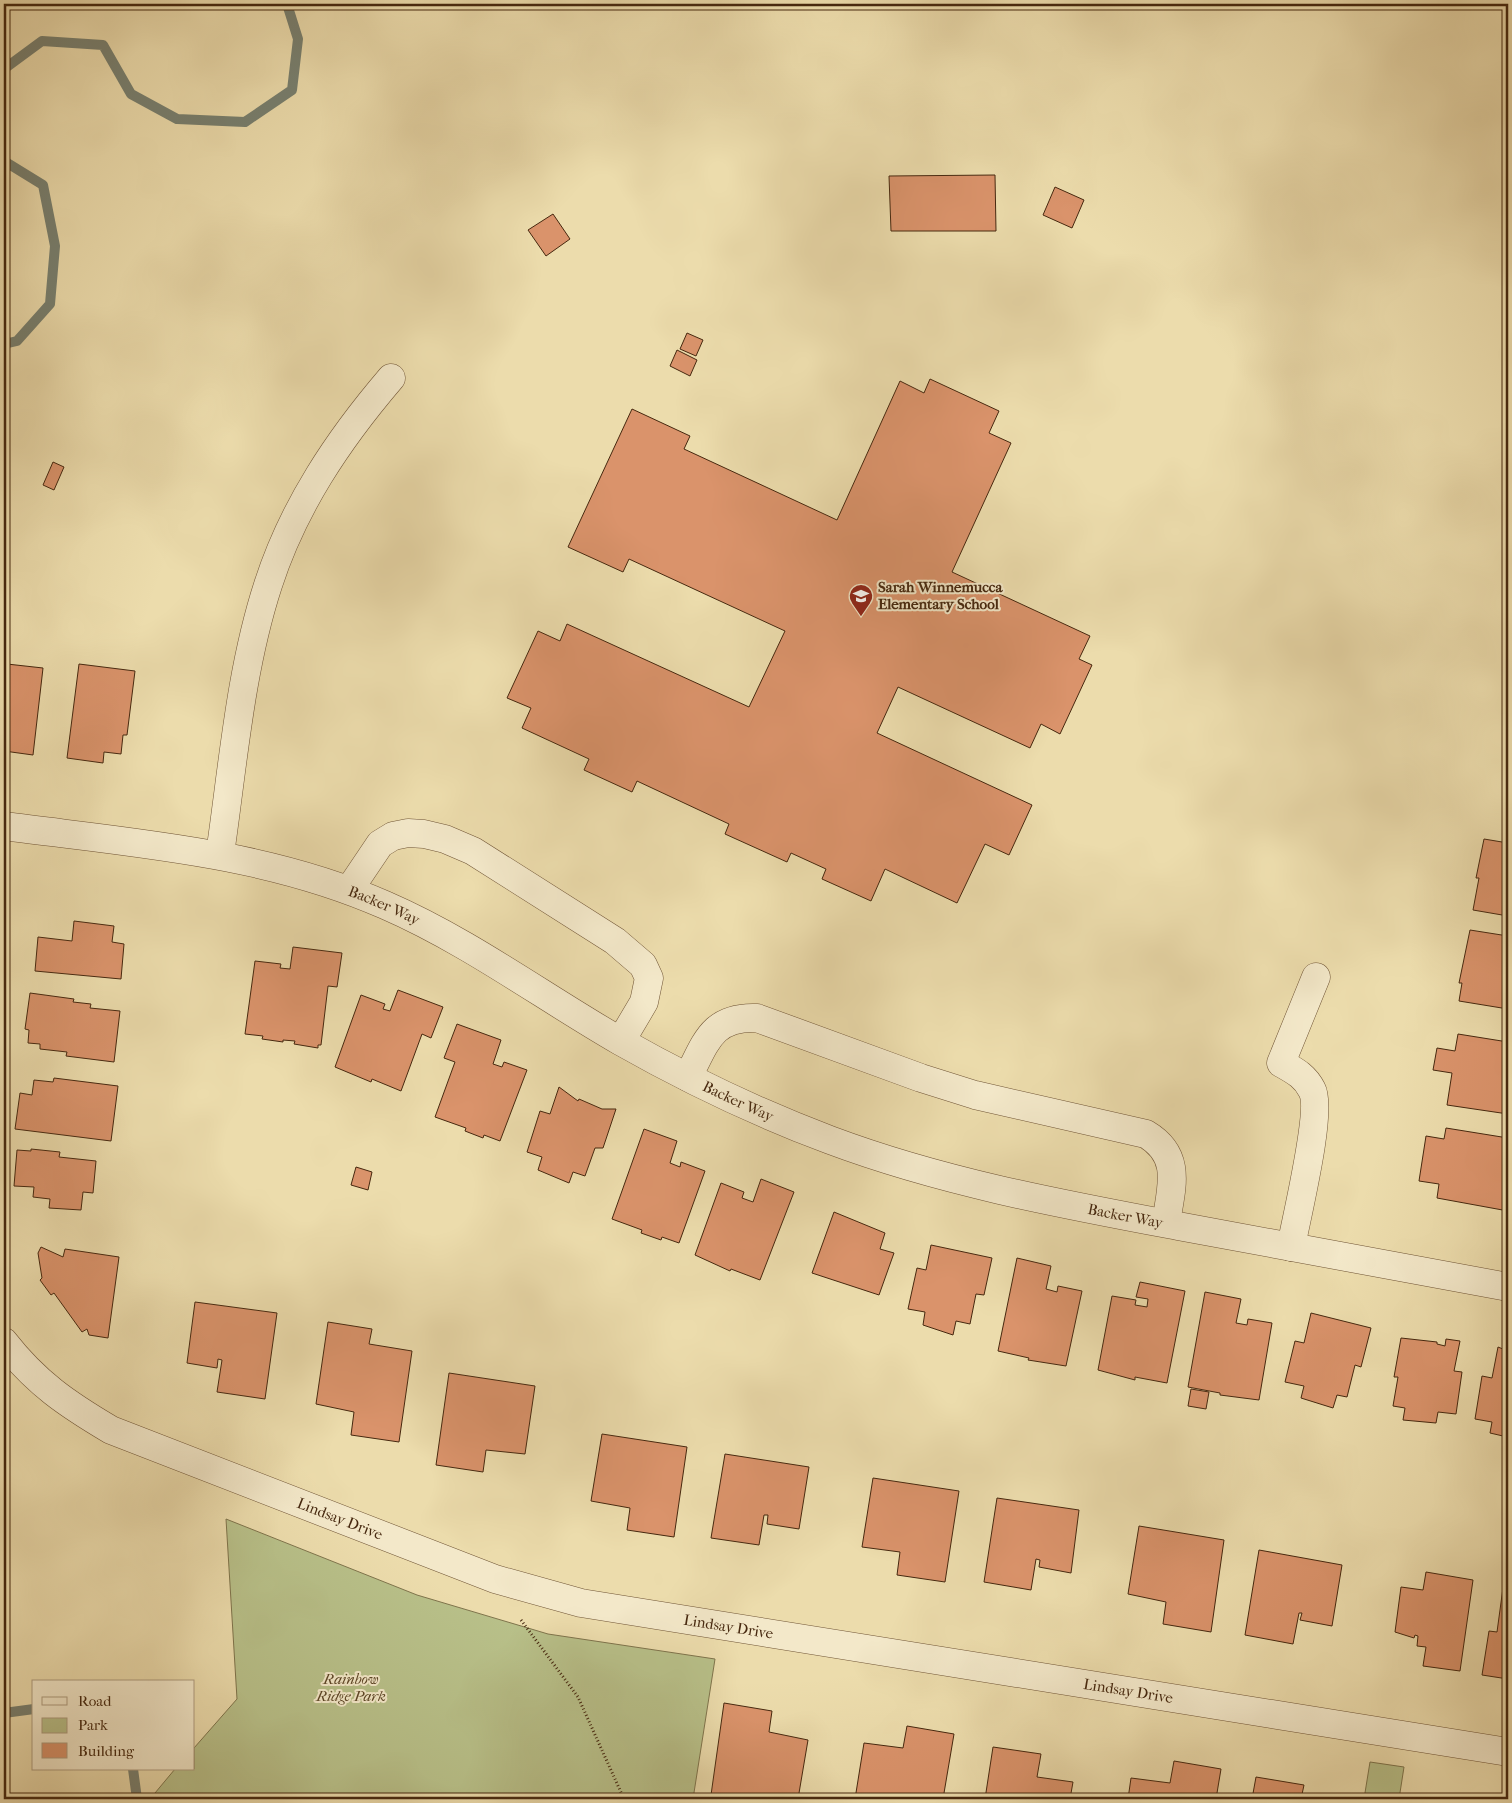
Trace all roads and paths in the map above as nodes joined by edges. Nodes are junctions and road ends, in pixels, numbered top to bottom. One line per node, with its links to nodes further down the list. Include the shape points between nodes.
1 (391, 378): 3 (street, via 332,453 307,494 268,585 254,634)
2 (4, 826): 3 (street, Backer Way)
3 (220, 854): 4 (street, Backer Way)
4 (349, 890): 6 (street, Backer Way, via 426,925); 6 (street, via 380,844 394,836 424,834 473,851 615,941 643,965 649,978 644,1002)
5 (1316, 977): 9 (street, via 1281,1063 1302,1074 1314,1092 1315,1118)
6 (621, 1041): 7 (street, Backer Way)
7 (688, 1077): 8 (street, Backer Way, via 830,1140 879,1156 1044,1200); 8 (street, via 710,1033 724,1022 741,1017 756,1018 975,1095 1146,1134 1165,1149 1171,1162)
8 (1166, 1223): 9 (street, Backer Way)
9 (1291, 1247): 10 (street, Backer Way)
10 (1508, 1287)
11 (4, 1342): 13 (street, Lindsay Drive, via 26,1369 67,1404 111,1430 495,1579 563,1598)
12 (516, 1614): 14 (path, via 578,1697)
13 (1508, 1752)
14 (624, 1799)

